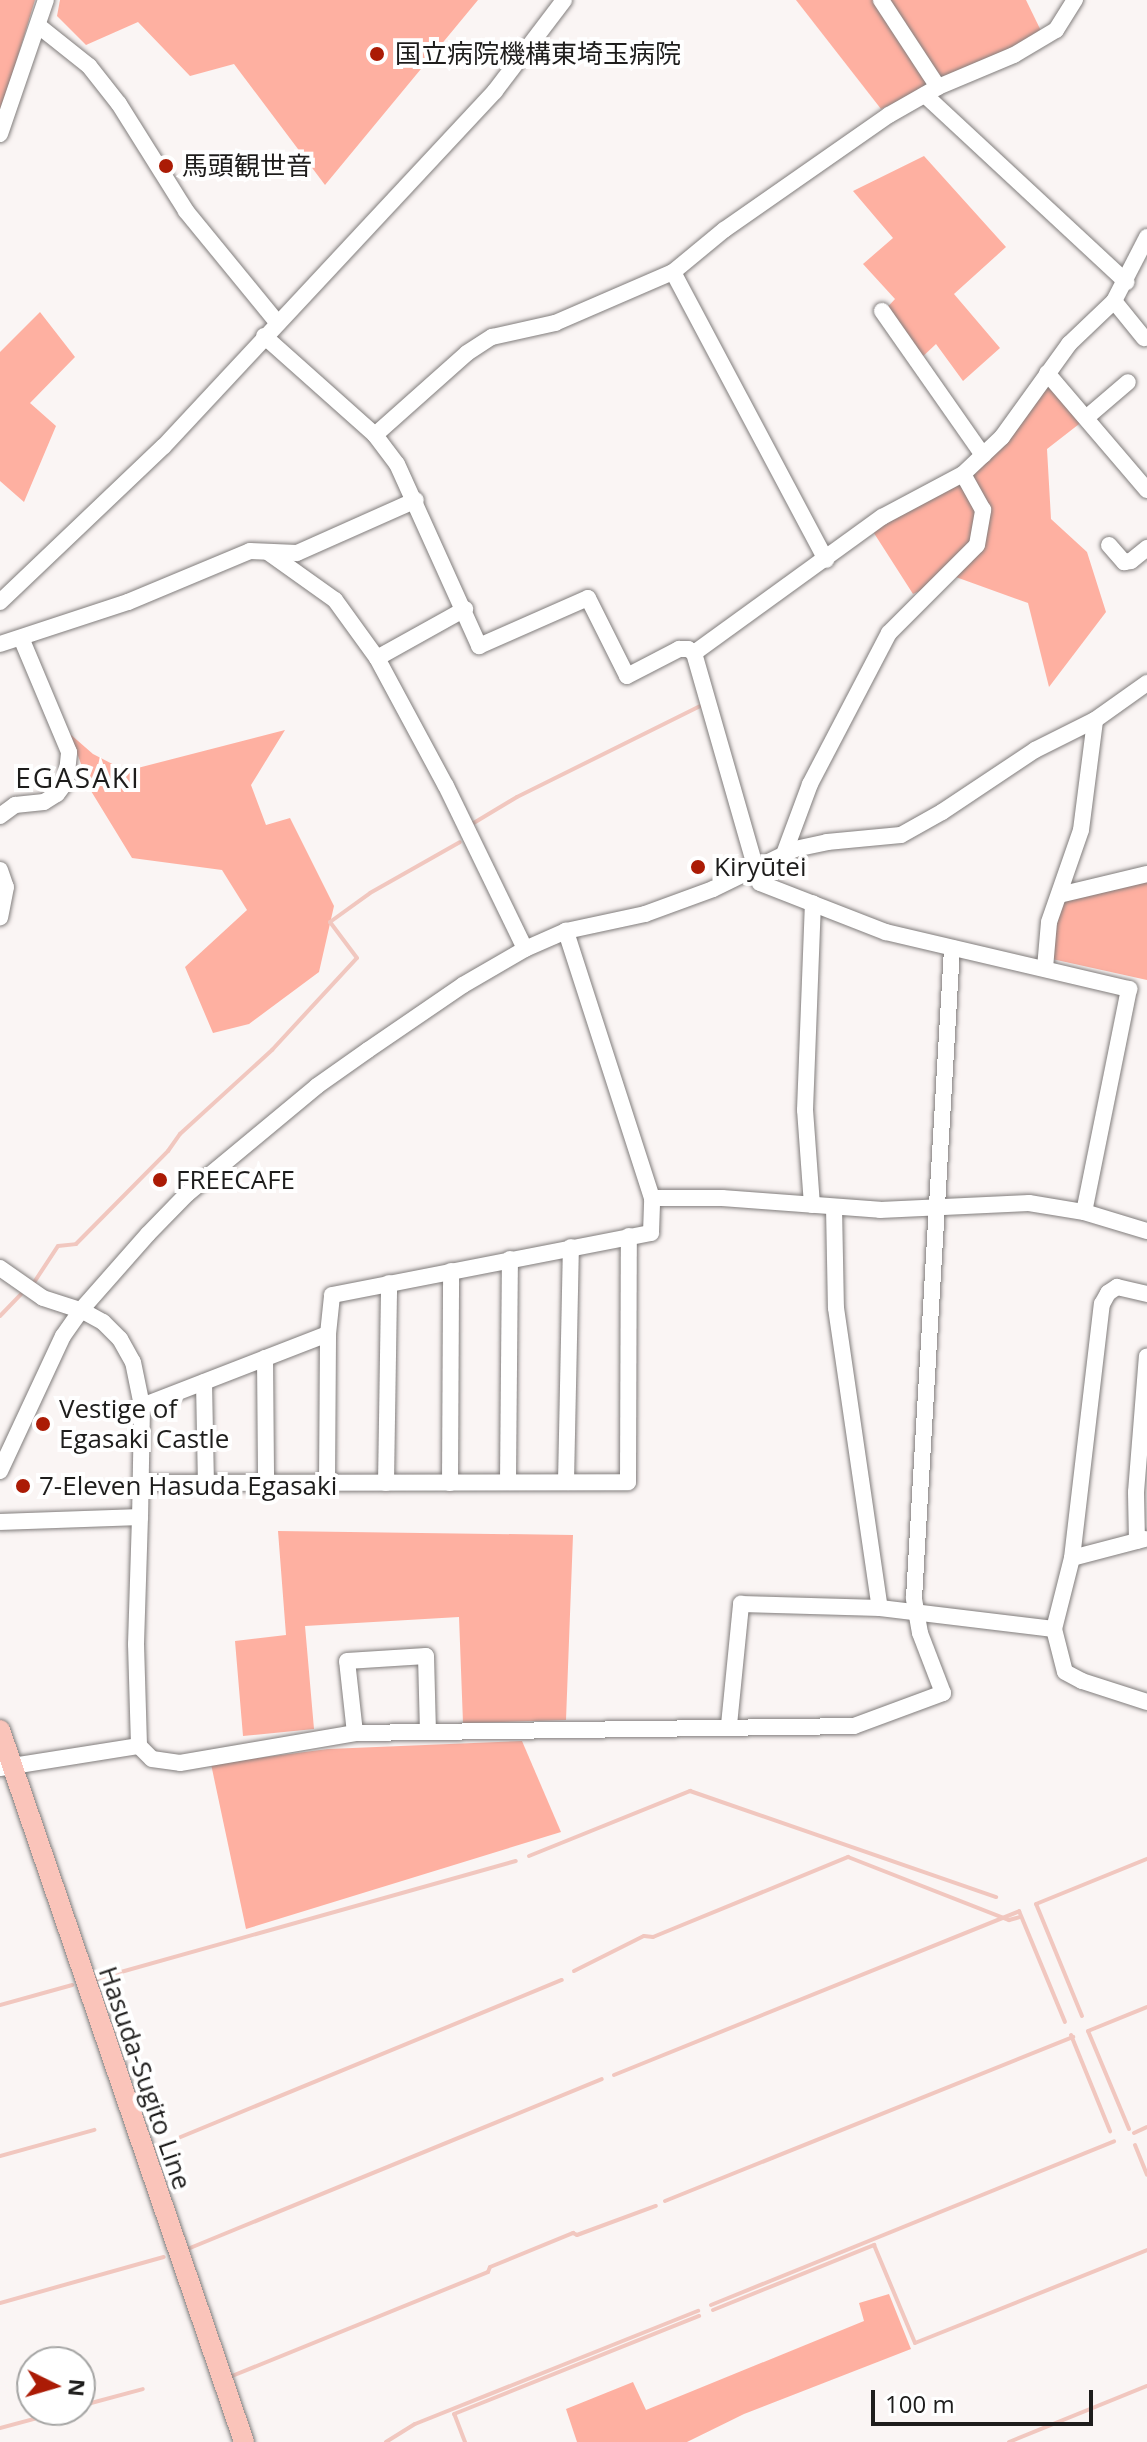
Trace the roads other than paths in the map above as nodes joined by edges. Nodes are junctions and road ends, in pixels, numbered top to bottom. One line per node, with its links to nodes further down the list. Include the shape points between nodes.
1 (46, 0): 5 (street)
2 (564, 0): 13 (street, via 495,91)
3 (881, 0): 6 (street)
4 (1075, 0): 6 (street, via 1056,30 1014,55)
5 (40, 27): 7 (street); 13 (street, via 89,66 186,211)
6 (931, 91): 9 (street, via 724,230); 10 (street)
7 (0, 134)
8 (1147, 237): 10 (street)
9 (673, 272): 19 (street, via 555,323 492,337); 27 (street)
10 (1126, 282): 11 (street)
11 (1114, 301): 15 (street); 16 (street)
12 (882, 311): 20 (street)
13 (277, 322): 14 (street)
14 (264, 336): 19 (street); 28 (street, via 164,446)
15 (1144, 338)
16 (1047, 373): 18 (street); 20 (street)
17 (1128, 382): 18 (street)
18 (1086, 418): 22 (street)
19 (375, 435): 23 (street)
20 (983, 455): 21 (street)
21 (963, 474): 27 (street, via 882,517); 37 (street, via 983,510 977,545 889,633 810,784)
22 (1146, 488)
23 (416, 500): 26 (street, via 297,553); 29 (street)
24 (1109, 545): 25 (street, via 1124,562)
25 (1147, 548)
26 (269, 553): 30 (street, via 250,551 128,602); 33 (street, via 335,600)
27 (826, 560): 32 (street)
28 (0, 602)
29 (465, 609): 32 (street, via 479,646 588,598 627,676 679,649); 33 (street)
30 (21, 638): 31 (street); 36 (street, via 69,752 66,782 44,802 15,805)
31 (0, 644)
32 (694, 653): 38 (street)
33 (377, 658): 46 (street)
34 (1147, 683): 35 (street)
35 (1095, 720): 37 (street, via 1035,750 901,835 827,842); 41 (street, via 1081,830)
36 (0, 816)
37 (784, 854): 38 (street)
38 (756, 868): 42 (street, via 760,883); 44 (street, via 645,914)
39 (0, 870): 43 (street, via 6,887)
40 (1147, 874): 41 (street)
41 (1059, 895): 47 (street, via 1049,922)
42 (813, 903): 45 (street, via 886,932); 49 (street, via 805,1110)
43 (0, 917)
44 (566, 931): 46 (street); 48 (street)
45 (952, 948): 47 (street); 50 (street)
46 (525, 949): 61 (street, via 463,985 317,1086 187,1194)
47 (1045, 968): 52 (street, via 1129,989)
48 (652, 1198): 49 (street); 54 (street, via 651,1233)
49 (812, 1205): 51 (street)
50 (936, 1206): 51 (street); 52 (street, via 1029,1203); 81 (street)
51 (834, 1207): 80 (street, via 836,1308)
52 (1084, 1212): 53 (street)
53 (1147, 1231)
54 (629, 1236): 55 (street); 69 (street, via 628,1482)
55 (571, 1247): 56 (street); 69 (street)
56 (510, 1259): 58 (street); 68 (street)
57 (0, 1268): 61 (street, via 43,1298)
58 (451, 1271): 59 (street); 75 (street)
59 (389, 1283): 62 (street, via 332,1295); 74 (street)
60 (1147, 1294): 79 (street, via 1117,1287 1102,1304)
61 (81, 1310): 66 (street, via 120,1339 133,1362); 67 (street, via 51,1357)
62 (328, 1334): 64 (street); 73 (street)
63 (1147, 1356): 78 (street, via 1136,1492)
64 (265, 1358): 65 (street); 72 (street)
65 (204, 1382): 66 (street); 71 (street)
66 (142, 1406): 70 (street)
67 (0, 1471)
68 (508, 1482): 69 (street); 75 (street)
69 (566, 1482)
70 (142, 1483): 71 (street); 76 (street)
71 (206, 1483): 72 (street)
72 (266, 1483): 73 (street)
73 (327, 1483): 74 (street)
74 (386, 1483): 75 (street)
75 (450, 1483)
76 (140, 1517): 77 (street); 88 (street)
77 (0, 1522)
78 (1142, 1540): 79 (street)
79 (1072, 1558): 82 (street)
80 (880, 1608): 81 (street); 84 (street, via 741,1604)
81 (914, 1612): 82 (street); 84 (street, via 943,1693 854,1726)
82 (1054, 1629): 83 (street, via 1065,1672)
83 (1147, 1702)
84 (729, 1725): 86 (street)
85 (0, 1730): 89 (main road, Hasuda-Sugito Line)
86 (428, 1731): 87 (street); 87 (street, via 426,1656 347,1661)
87 (355, 1733): 88 (street, via 180,1763 152,1759)
88 (139, 1746): 89 (street)
89 (6, 1768): 90 (main road, Hasuda-Sugito Line)
90 (244, 2442)

